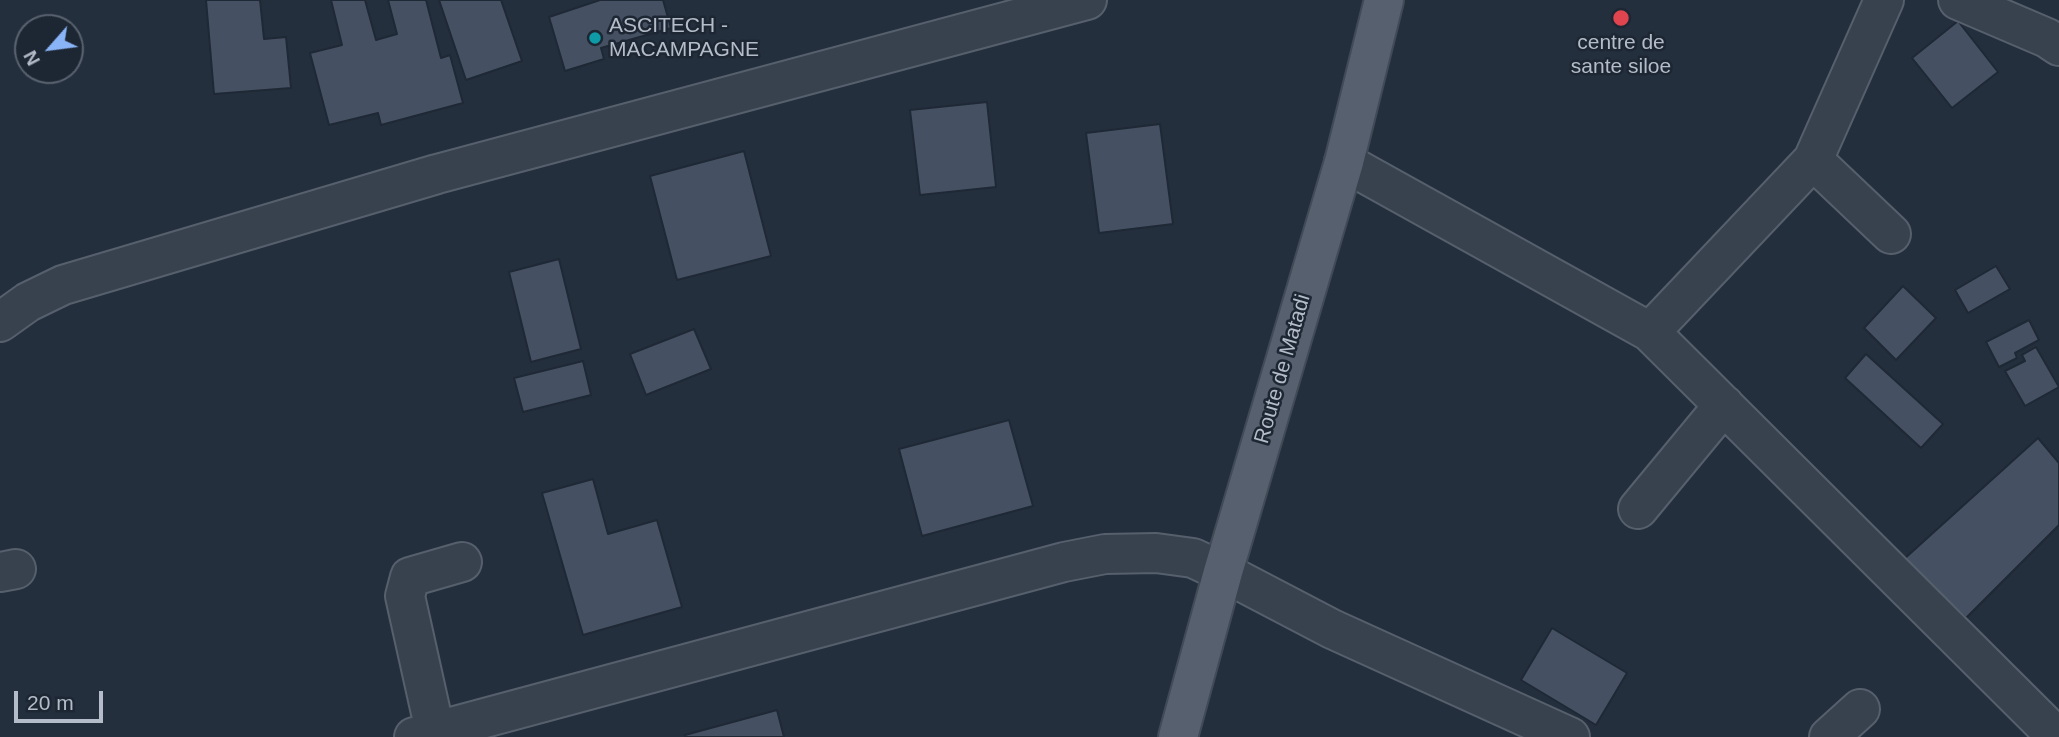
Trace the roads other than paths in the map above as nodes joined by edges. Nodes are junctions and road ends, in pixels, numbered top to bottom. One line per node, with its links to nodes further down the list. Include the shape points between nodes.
1 (1087, 0): 9 (street, via 410,182 63,285 27,302)
2 (1384, 0): 7 (main road, Route de Matadi)
3 (1884, 0): 6 (street)
4 (1958, 0): 5 (street)
5 (2059, 46)
6 (1813, 160): 8 (street); 10 (street)
7 (1344, 162): 10 (street); 14 (main road, Route de Matadi)
8 (1891, 234)
9 (0, 322)
10 (1650, 332): 11 (street)
11 (1724, 405): 12 (street); 20 (street)
12 (1638, 509)
13 (462, 562): 16 (street, via 410,577 405,596)
14 (1223, 572): 16 (street, via 1193,558 1156,553 1105,554 1064,562); 17 (main road, Route de Matadi); 18 (street, via 1332,629)
15 (1860, 709): 19 (street)
16 (425, 734)
17 (1178, 737)
18 (1570, 737)
19 (1829, 737)
20 (2057, 737)

